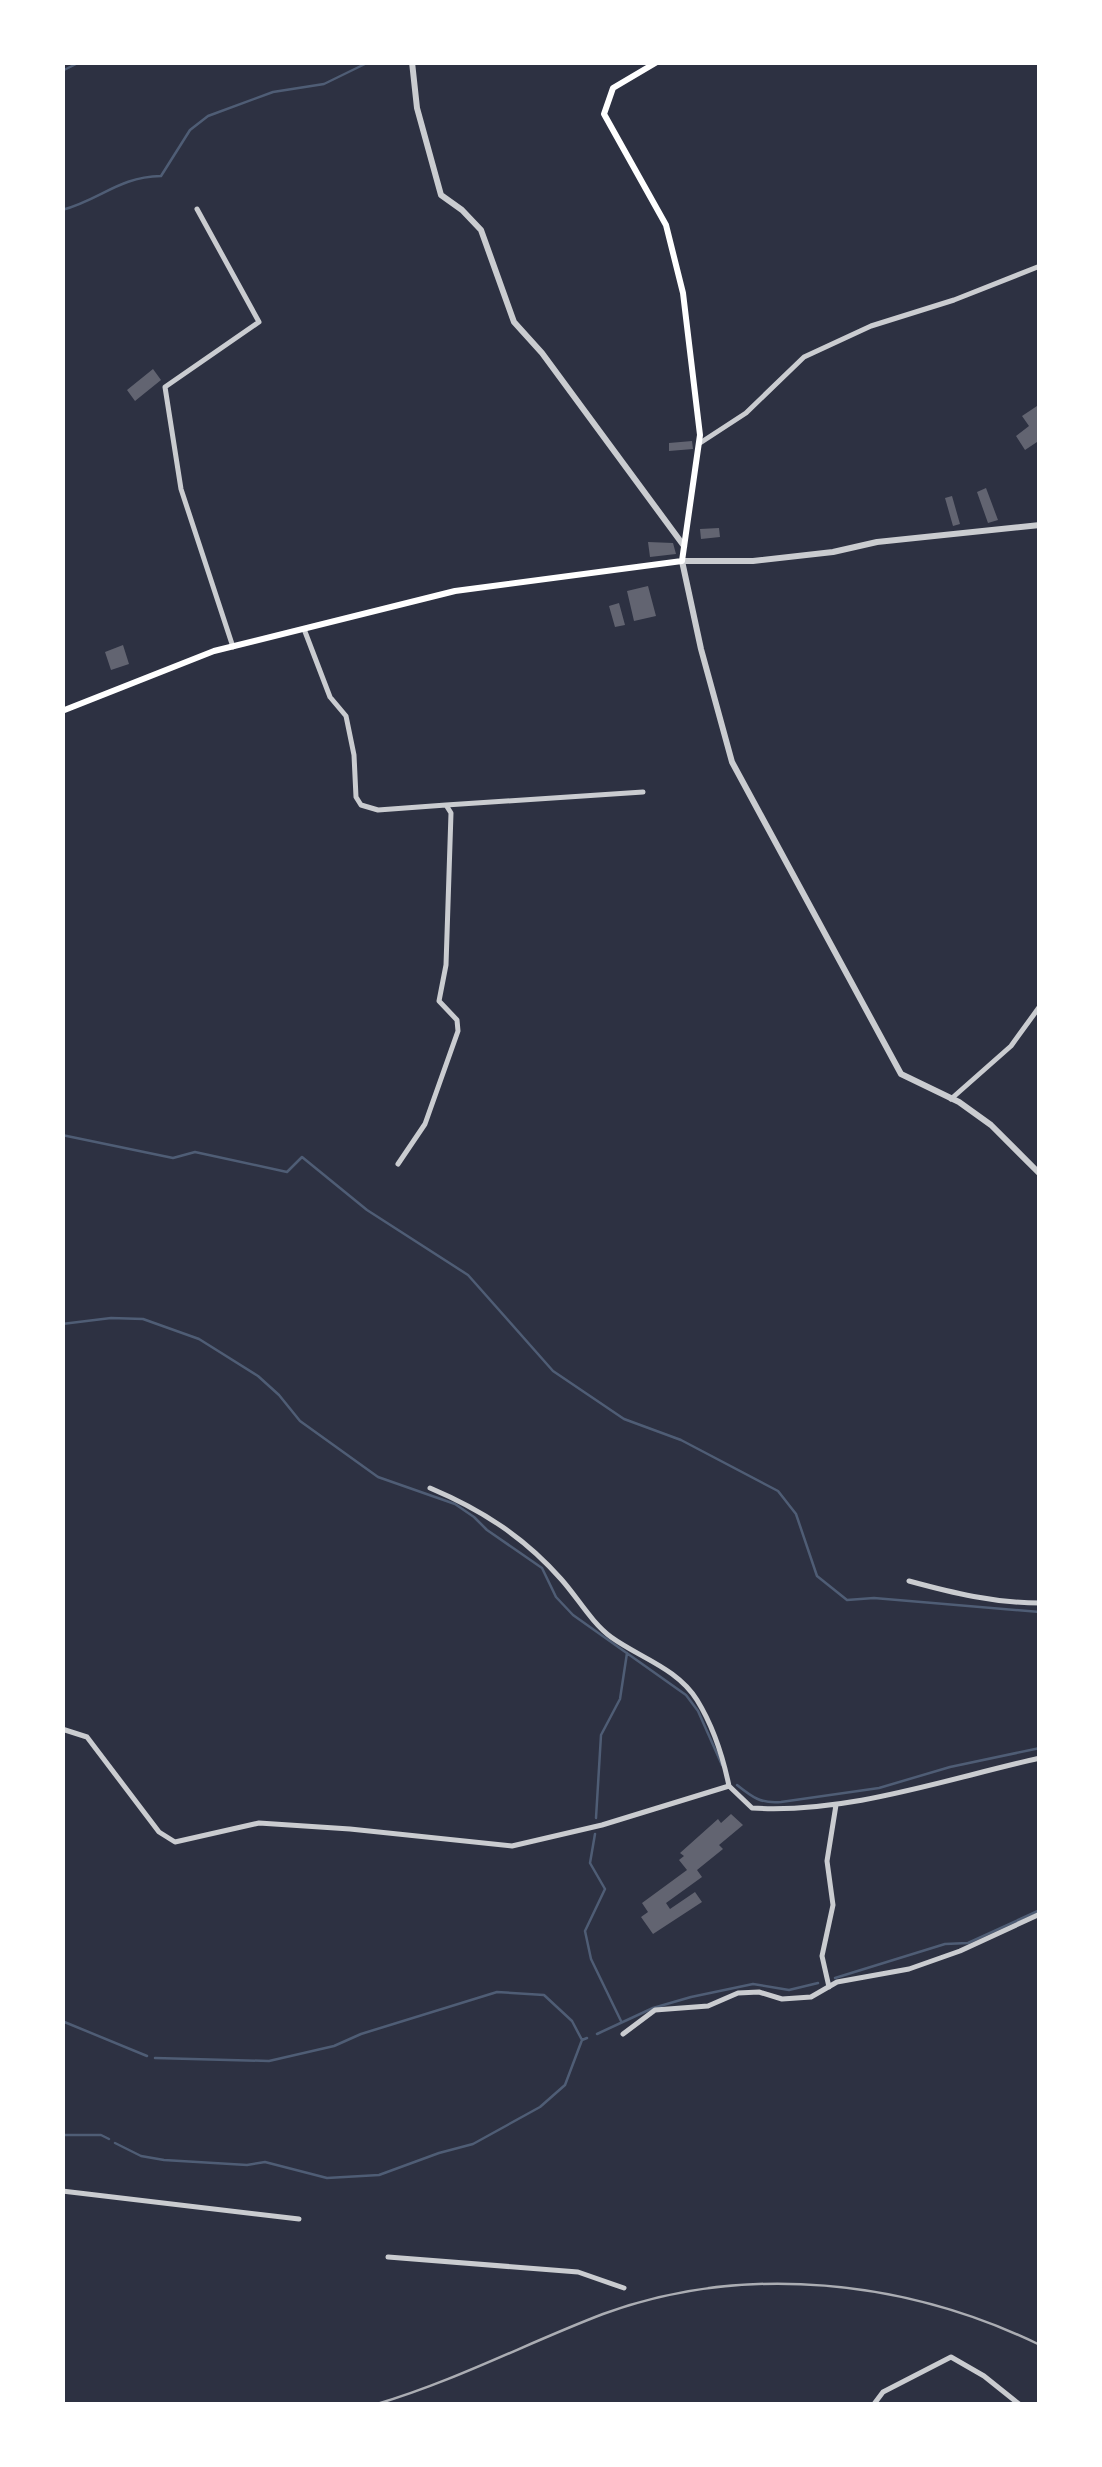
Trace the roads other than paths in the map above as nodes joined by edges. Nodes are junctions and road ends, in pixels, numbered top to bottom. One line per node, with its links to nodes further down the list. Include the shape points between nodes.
1 (412, 62): 7 (street, via 441,195 482,230 514,322)
2 (657, 62): 5 (main road, via 613,88 604,114 666,224 684,293)
3 (198, 209): 10 (street, via 259,322 165,387 180,489)
4 (1040, 266): 5 (street, via 804,357 746,412)
5 (700, 443): 7 (main road)
6 (1040, 525): 8 (street, via 753,561)
7 (684, 547): 8 (main road)
8 (682, 561): 9 (main road, via 454,591); 15 (street, via 732,762 901,1074)
9 (304, 628): 10 (main road); 13 (street, via 330,697 346,716 361,806)
10 (233, 647): 11 (main road)
11 (62, 711)
12 (643, 792): 13 (street)
13 (446, 805): 16 (street, via 452,828 446,965 438,1001 457,1020 458,1031 425,1124)
14 (1040, 1006): 15 (street, via 1011,1046)
15 (951, 1099): 17 (street, via 992,1125)
16 (398, 1164)
17 (1040, 1174)
18 (430, 1488): 23 (street, via 514,1533 611,1637 676,1677 696,1698)
19 (909, 1581): 20 (street, via 976,1598)
20 (1040, 1603)
21 (62, 1730): 23 (street, via 87,1737 160,1832 175,1842 259,1824 512,1846)
22 (1040, 1758): 24 (street)
23 (730, 1786): 24 (street, via 752,1808)
24 (836, 1805): 26 (street, via 827,1860 832,1904 822,1956)
25 (1040, 1914): 26 (street, via 909,1970)
26 (829, 1987): 27 (street, via 801,1999 759,1992 708,2006 655,2010)
27 (623, 2034)
28 (62, 2191): 29 (street)
29 (300, 2219)
30 (388, 2256): 31 (street, via 578,2272)
31 (624, 2288)
32 (874, 2404): 33 (street, via 883,2392 951,2357)
33 (1019, 2404)

